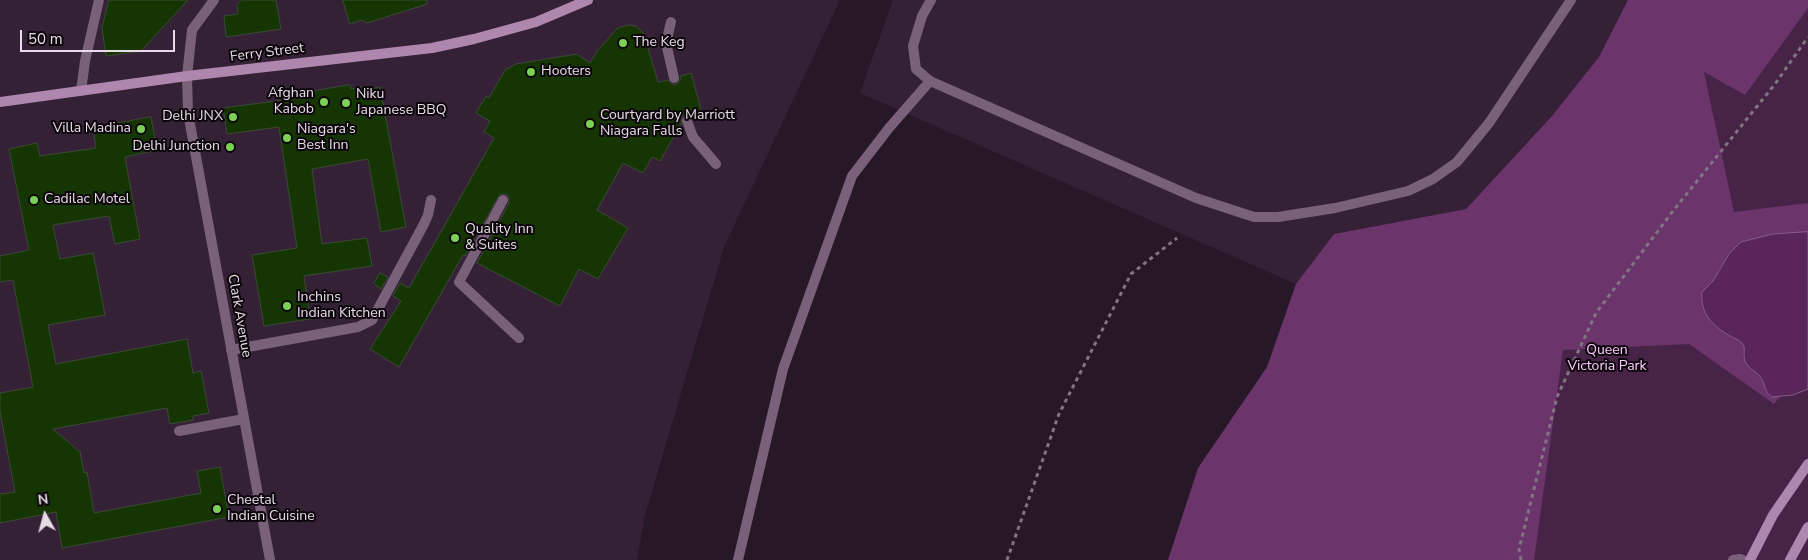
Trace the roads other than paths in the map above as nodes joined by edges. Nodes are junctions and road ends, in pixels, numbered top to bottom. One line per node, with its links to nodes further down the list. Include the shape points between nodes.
1 (99, 0): 10 (street)
2 (214, 0): 7 (street, Clark Avenue, via 192,30)
3 (588, 0): 7 (main road, Ferry Street, via 536,22 432,48)
4 (930, 0): 9 (street, via 913,46 916,69)
5 (1571, 0): 9 (street, via 1490,123 1457,162 1408,191 1278,217 1254,217 1196,198)
6 (671, 22): 8 (street, via 666,43)
7 (187, 76): 10 (main road, Ferry Street); 17 (street, Clark Avenue, via 188,114)
8 (674, 78)
9 (930, 81): 23 (street, via 852,176 783,369)
10 (81, 91): 11 (main road, Ferry Street)
11 (0, 102)
12 (687, 121): 13 (street, via 693,137)
13 (716, 164)
14 (431, 200): 17 (street, via 424,224 372,320 358,327)
15 (502, 200): 16 (street, via 459,282)
16 (519, 338)
17 (231, 350): 18 (street, Clark Avenue)
18 (244, 419): 19 (street); 22 (street, Clark Avenue)
19 (179, 431)
20 (1808, 464): 26 (main road, via 1773,515)
21 (1808, 527): 27 (main road)
22 (270, 560)
23 (738, 560)
24 (1734, 560): 25 (street)
25 (1743, 560)
26 (1750, 560)
27 (1790, 560)

